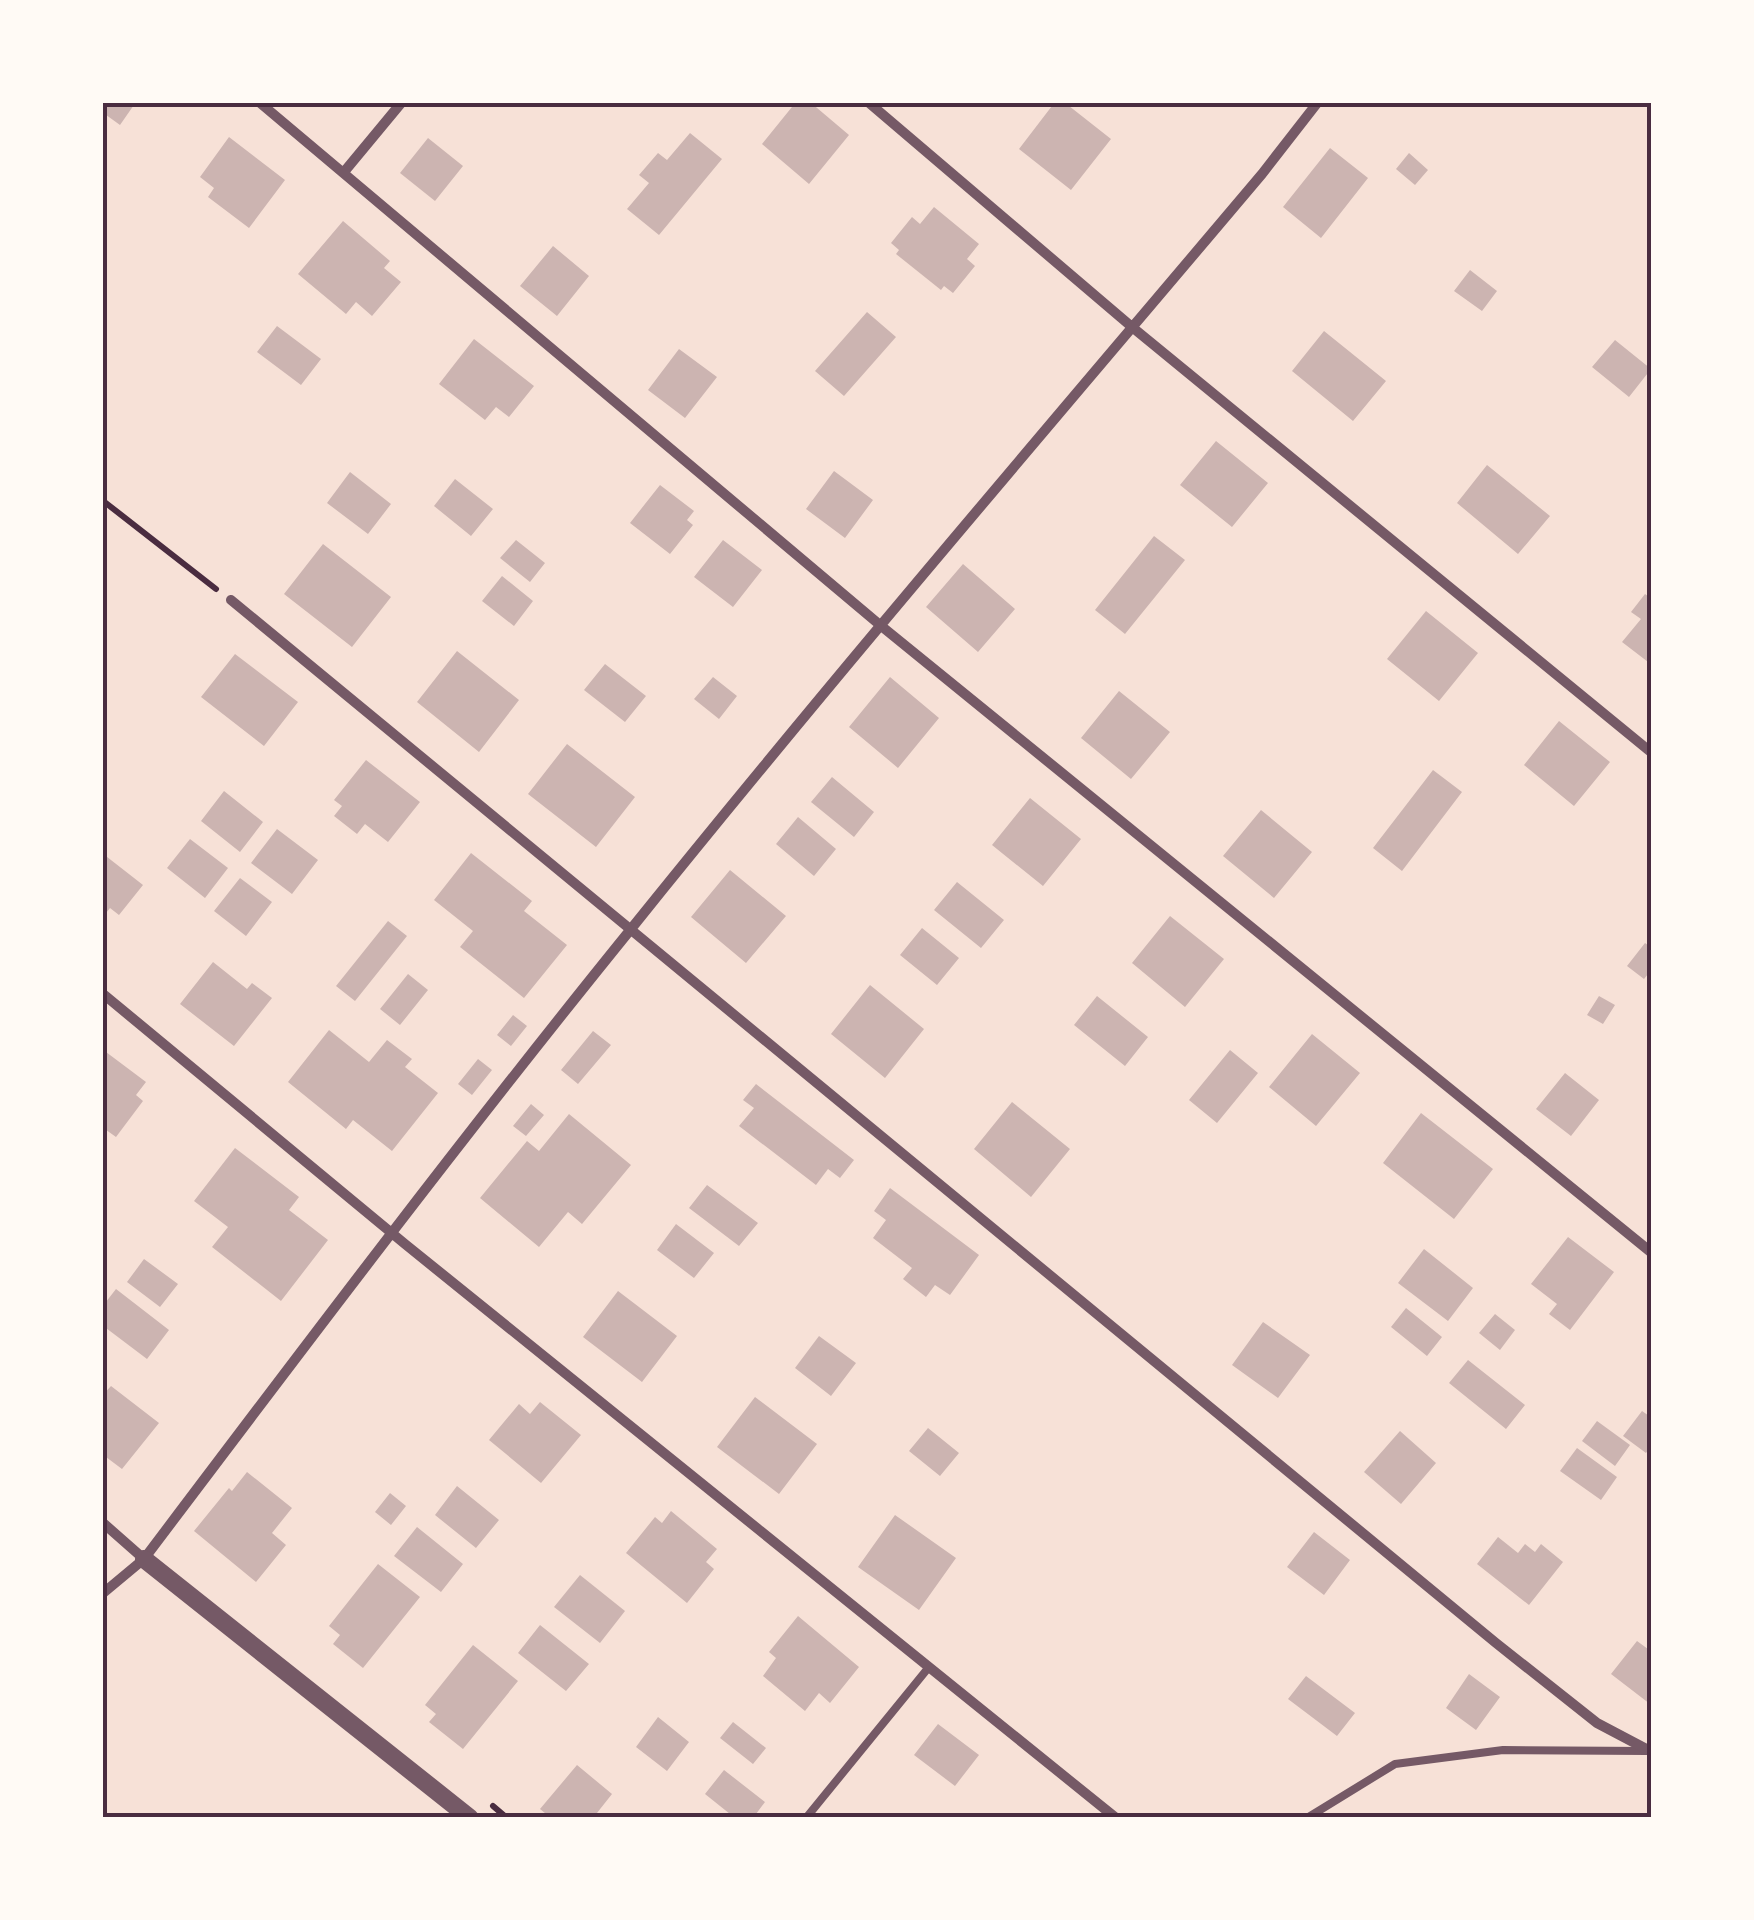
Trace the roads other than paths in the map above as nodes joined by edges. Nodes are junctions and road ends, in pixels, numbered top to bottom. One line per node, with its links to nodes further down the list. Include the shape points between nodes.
1 (259, 102): 5 (street)
2 (402, 102): 5 (street)
3 (868, 102): 6 (street)
4 (1318, 102): 6 (street)
5 (344, 172): 8 (street)
6 (1132, 327): 8 (street); 9 (street)
7 (232, 600): 10 (street)
8 (880, 625): 10 (street); 13 (street)
9 (1652, 753)
10 (630, 929): 12 (street); 18 (street, via 1496,1643 1598,1722)
11 (102, 993): 12 (street)
12 (391, 1232): 15 (street); 17 (street)
13 (1652, 1253)
14 (102, 1522): 15 (street)
15 (144, 1559): 16 (street); 19 (street)
16 (102, 1594)
17 (929, 1667): 20 (lane); 21 (street)
18 (1649, 1752): 22 (lane, via 1503,1750 1395,1764)
19 (470, 1818)
20 (806, 1818)
21 (1116, 1818)
22 (1307, 1818)

